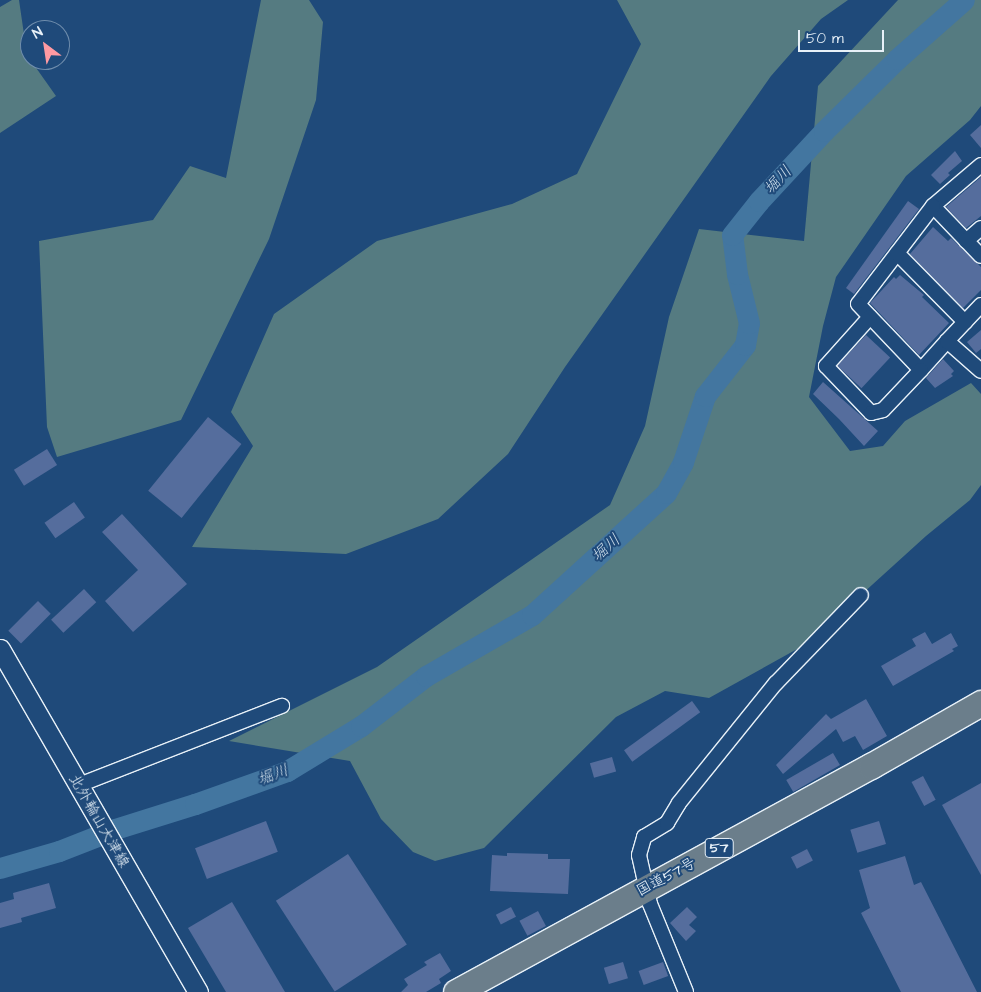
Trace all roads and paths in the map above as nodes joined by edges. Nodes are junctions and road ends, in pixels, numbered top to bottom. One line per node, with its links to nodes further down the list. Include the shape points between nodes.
1 (981, 165): 2 (street)
2 (933, 206): 4 (street); 5 (street)
3 (981, 228): 4 (street)
4 (966, 241): 6 (street)
5 (897, 253): 8 (street, via 858,304); 9 (street)
6 (981, 256)
7 (981, 305): 9 (street)
8 (870, 317): 11 (street); 11 (street, via 826,366 871,413 883,410)
9 (965, 322): 10 (street)
10 (947, 341): 11 (street); 12 (street)
11 (921, 370)
12 (981, 371)
13 (861, 595): 19 (street, via 776,683 667,823 644,838 639,856)
14 (0, 649): 18 (main road, 北外輪山大津線)
15 (981, 703): 19 (highway, 国道57号 / 57)
16 (282, 706): 18 (street)
17 (981, 721): 19 (highway, 国道57号 / 57)
18 (79, 785): 20 (main road, 北外輪山大津線)
19 (649, 895): 21 (highway, 国道57号 / 57); 22 (highway, 国道57号 / 57); 23 (street)
20 (198, 992)
21 (456, 992)
22 (488, 992)
23 (686, 992)

